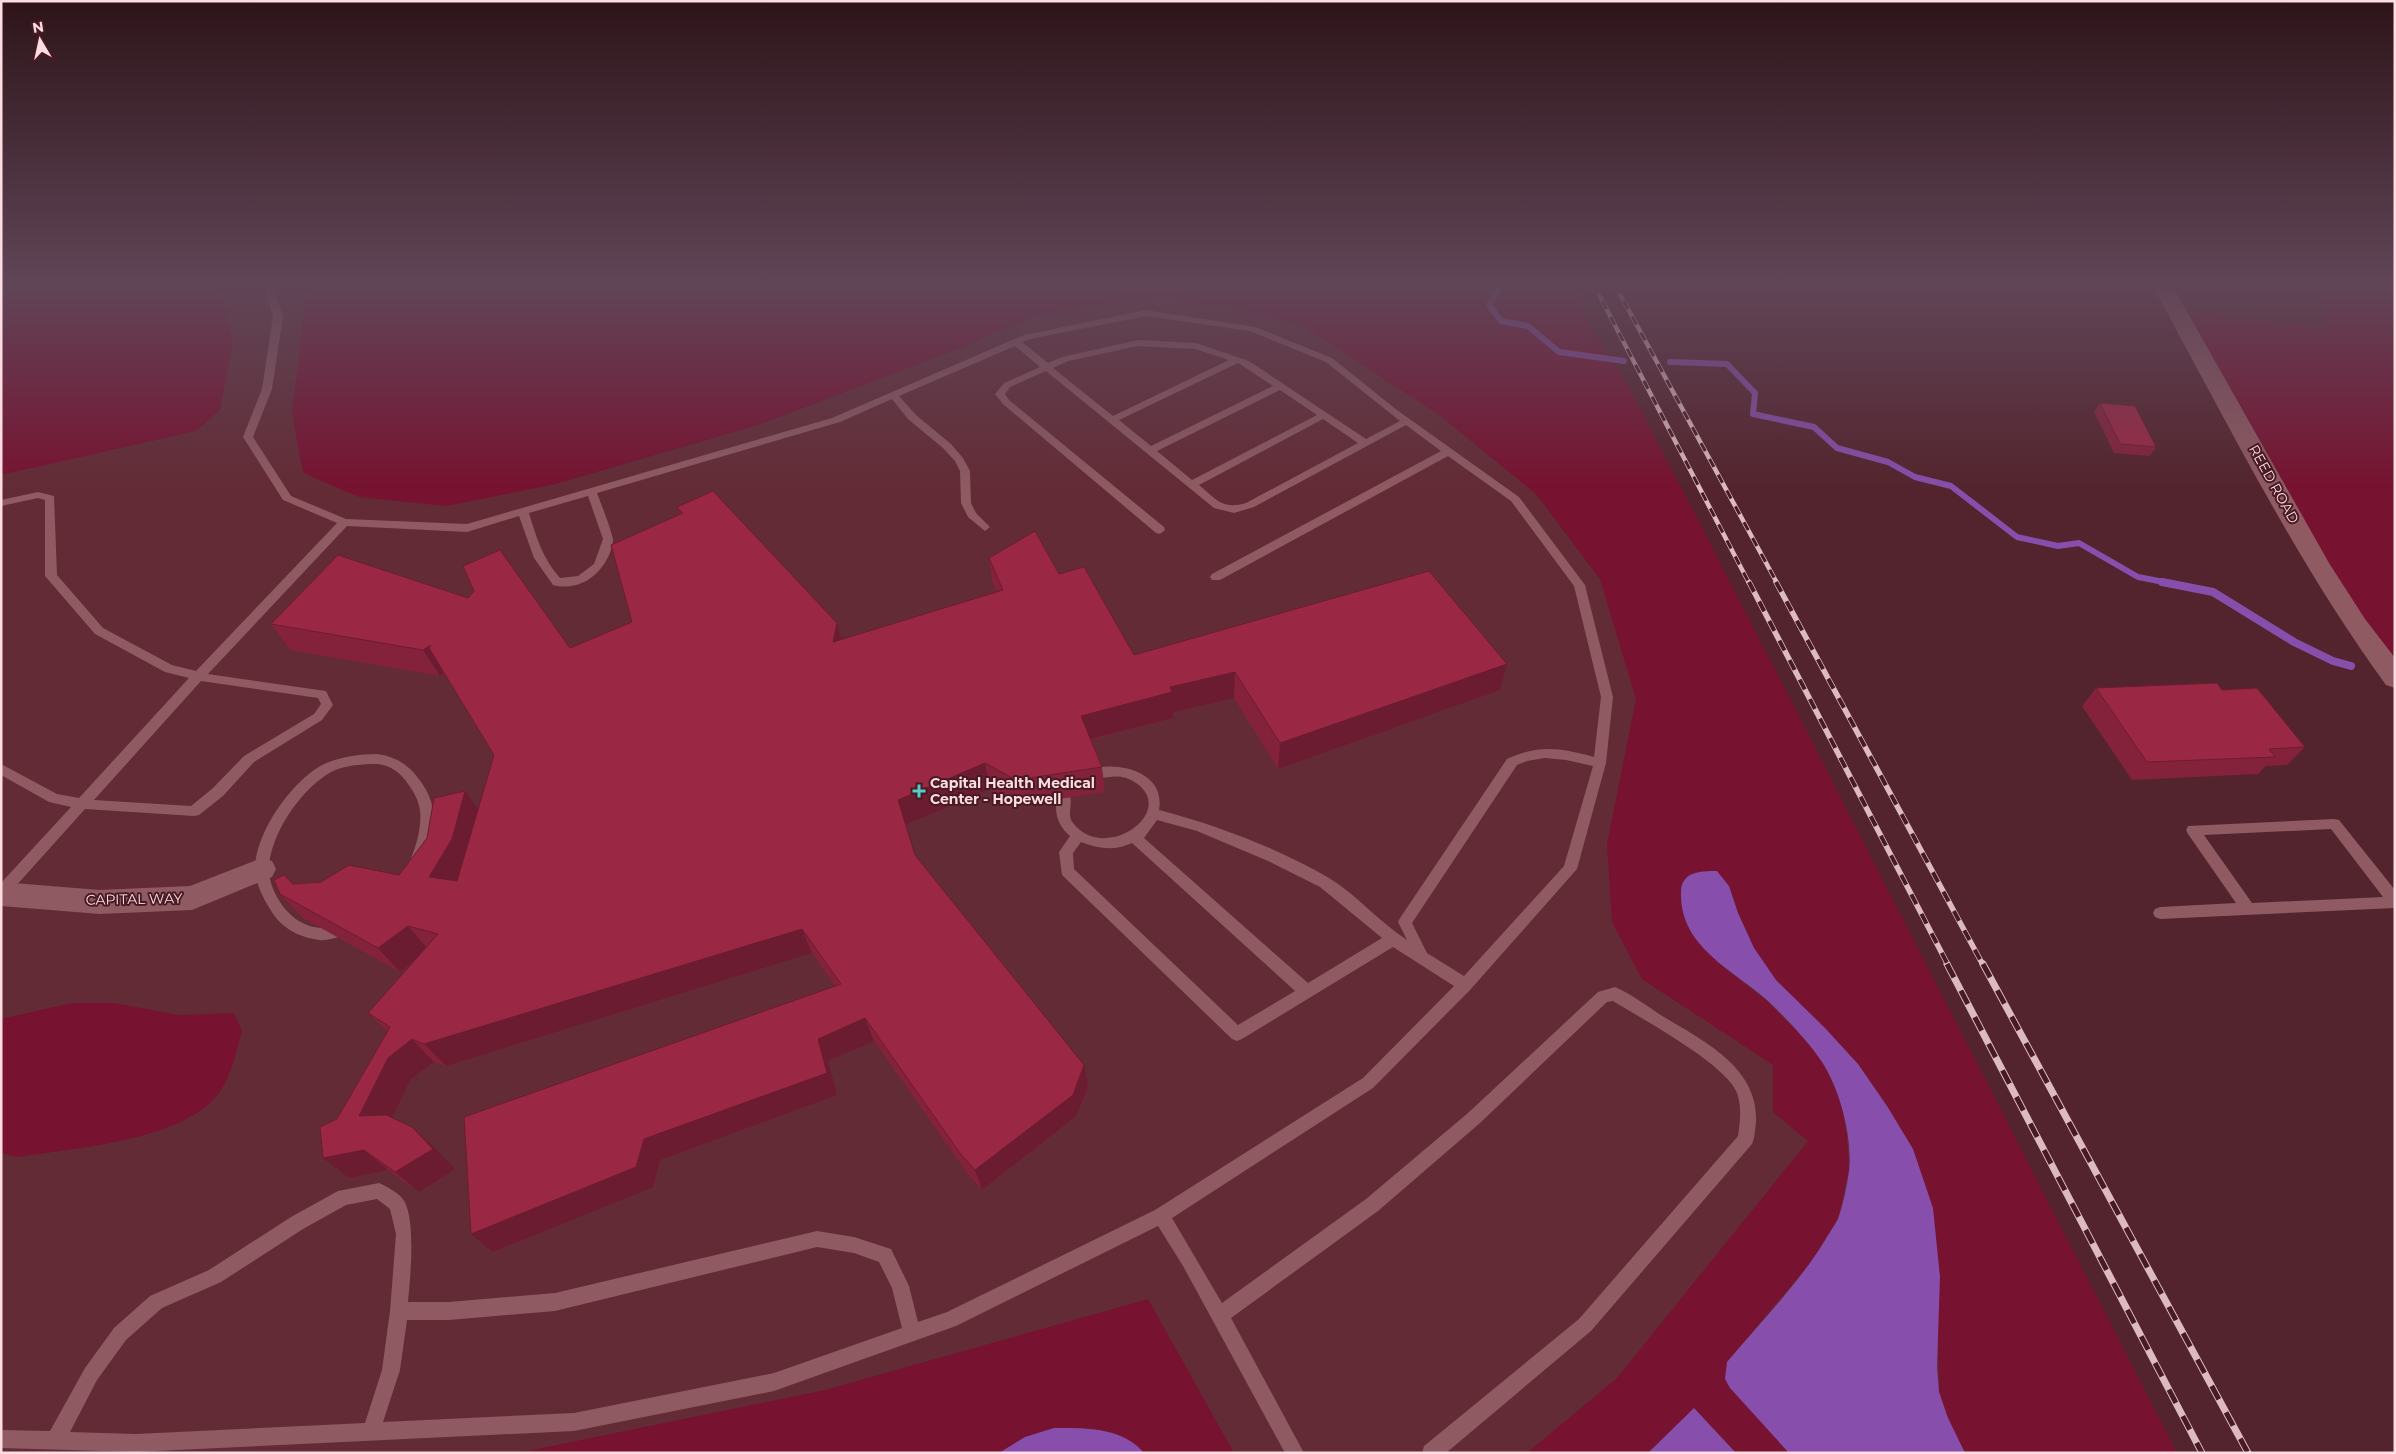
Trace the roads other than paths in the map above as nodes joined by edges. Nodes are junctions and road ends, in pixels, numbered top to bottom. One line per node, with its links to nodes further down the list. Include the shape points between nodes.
1 (272, 353): 22 (lane, via 267,389 248,437 288,498)
2 (991, 353): 11 (lane)
3 (1029, 353): 9 (lane)
4 (1090, 353): 9 (lane, via 1065,358)
5 (1217, 353): 8 (lane)
6 (1311, 353): 14 (lane, via 1329,360)
7 (2200, 353): 27 (street, REED ROAD, via 2318,565)
8 (1238, 360): 10 (lane); 13 (lane)
9 (1046, 367): 13 (lane); 24 (lane, via 1007,384 1000,394)
10 (1280, 386): 12 (lane); 16 (lane)
11 (893, 395): 19 (lane, via 836,420); 23 (lane, via 959,460 965,471 966,503 972,515)
12 (1324, 415): 15 (lane); 18 (lane)
13 (1112, 420): 16 (lane)
14 (1407, 421): 15 (lane); 17 (lane)
15 (1365, 442): 18 (lane, via 1250,505 1234,510 1218,506)
16 (1150, 451): 18 (lane)
17 (1449, 452): 25 (lane); 28 (lane, via 1515,499 1579,585 1608,696)
18 (1192, 484)
19 (592, 493): 21 (lane); 21 (lane, via 608,539 599,566 582,580 557,582 544,568 533,548)
20 (1, 503): 26 (lane, via 38,495 50,498 51,576 99,631 169,669)
21 (523, 512): 22 (lane, via 467,528)
22 (344, 522): 26 (lane)
23 (985, 527)
24 (1160, 530)
25 (1216, 577)
26 (198, 676): 32 (lane); 32 (lane, via 322,694 327,705 318,717 249,759 218,792 194,811)
27 (2395, 678)
28 (1600, 763): 42 (lane, via 1553,752 1528,753 1512,762 1405,922); 43 (lane, via 1570,869)
29 (1, 769): 32 (lane, via 54,798)
30 (1096, 772): 33 (lane, via 1116,770 1142,780 1155,801)
31 (1064, 798): 34 (lane, via 1063,816 1068,827)
32 (81, 804): 37 (lane)
33 (1152, 813): 35 (lane, via 1143,831); 41 (lane, via 1200,826 1325,883)
34 (1079, 835): 35 (lane, via 1090,842 1105,844 1120,843); 44 (lane, via 1066,852 1067,871 1237,1034)
35 (1133, 836): 44 (lane)
36 (262, 869): 36 (lane, via 270,899 294,926 322,935 365,924 389,906 422,850 428,824 425,800 415,780 399,766 385,760 357,760 328,768 306,784 284,809 269,841); 37 (street, CAPITAL WAY, via 192,898 100,902)
37 (1, 894)
38 (2395, 901): 39 (lane); 39 (lane, via 2334,824 2193,830)
39 (2248, 909): 40 (lane)
40 (2160, 914)
41 (1393, 939): 42 (lane); 44 (lane)
42 (1421, 955): 43 (lane)
43 (1465, 986): 45 (lane, via 1368,1083)
44 (1307, 992)
45 (1161, 1216): 47 (lane); 48 (lane, via 950,1320)
46 (399, 1311): 48 (lane, via 449,1311 555,1302 817,1239 854,1245 885,1255 900,1286); 49 (lane, via 391,1370); 51 (lane, via 404,1234 397,1204 379,1191 344,1198 297,1223 215,1276 156,1302 120,1334 92,1374)
47 (1219, 1316): 52 (lane); 53 (lane, via 1372,1205 1474,1118 1603,997 1615,994 1725,1066 1742,1085 1749,1107 1746,1139 1585,1325)
48 (912, 1333): 49 (lane, via 774,1382 574,1422)
49 (370, 1432): 51 (lane, via 136,1443)
50 (1, 1439): 51 (lane)
51 (55, 1441)
52 (1294, 1453)
53 (1431, 1453)

